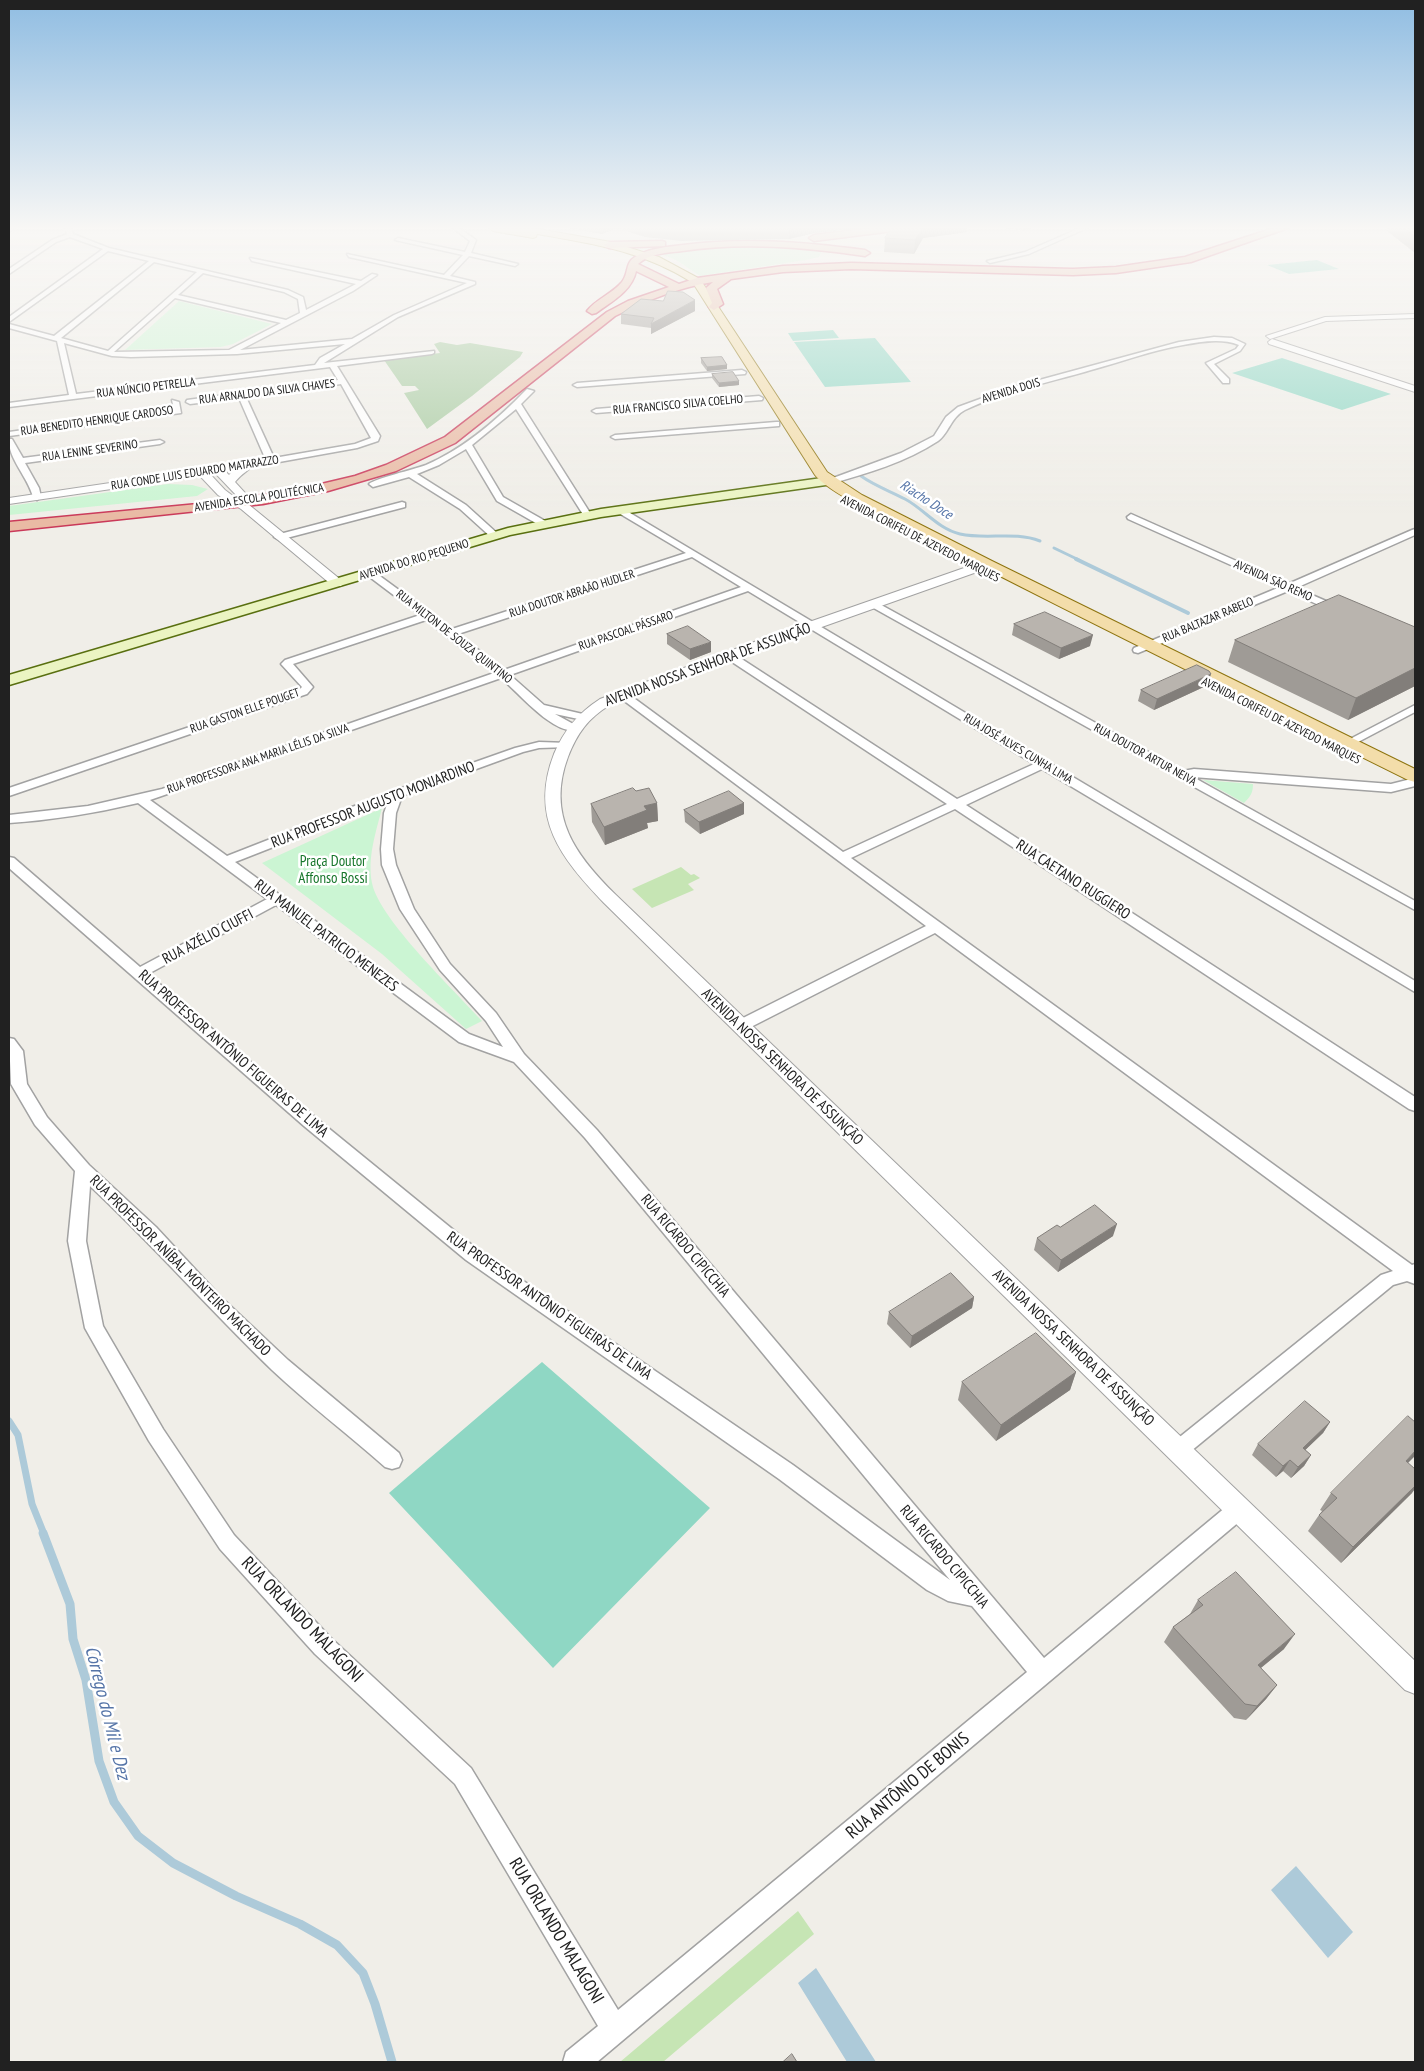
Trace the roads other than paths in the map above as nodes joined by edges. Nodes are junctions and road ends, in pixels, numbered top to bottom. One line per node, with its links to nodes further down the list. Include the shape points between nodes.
1 (76, 325): 11 (street)
2 (141, 325): 16 (street)
3 (286, 325): 14 (street)
4 (381, 325): 12 (street)
5 (597, 325): 51 (highway, AVENIDA ESCOLA POLITÉCNICA, via 434,450 390,469 298,494)
6 (725, 325): 48 (main road, AVENIDA CORIFEU DE AZEVEDO MARQUES, via 822,475)
7 (1310, 325): 10 (street)
8 (1325, 325): 13 (street, via 1302,332)
9 (9, 326): 11 (street)
10 (1271, 339): 13 (street, via 1286,343); 24 (street)
11 (57, 340): 16 (street); 27 (street)
12 (355, 340): 14 (street); 19 (street)
13 (1291, 340): 24 (street)
14 (230, 352): 16 (street)
15 (432, 352): 18 (street, RUA NÚNCIO PETRELLA)
16 (109, 353)
17 (734, 359): 20 (main road, AVENIDA CORIFEU DE AZEVEDO MARQUES)
18 (332, 364): 19 (street, RUA NÚNCIO PETRELLA); 22 (street)
19 (317, 367): 27 (street, RUA NÚNCIO PETRELLA)
20 (742, 372): 23 (street); 28 (main road, AVENIDA CORIFEU DE AZEVEDO MARQUES)
21 (1226, 381): 48 (street, AVENIDA DOIS, via 1210,363 1238,350 1242,344 1214,339 1181,343 979,401 955,414 937,438 870,469)
22 (343, 382): 26 (street, RUA ARNALDO DA SILVA CHAVES); 42 (street, RUA CONDE LUIS EDUARDO MATARAZZO, via 376,436 373,441)
23 (577, 385)
24 (1415, 387)
25 (530, 391): 31 (street)
26 (242, 396): 30 (street, RUA ARNALDO DA SILVA CHAVES); 42 (street)
27 (73, 397): 32 (street, RUA NÚNCIO PETRELLA)
28 (759, 398): 33 (street, RUA FRANCISCO SILVA COELHO); 34 (main road, AVENIDA CORIFEU DE AZEVEDO MARQUES)
29 (175, 402): 35 (street, RUA BENEDITO HENRIQUE CARDOSO, via 178,411)
30 (190, 402)
31 (517, 404): 40 (street); 57 (street)
32 (9, 405)
33 (596, 411)
34 (776, 424): 36 (street); 48 (main road, AVENIDA CORIFEU DE AZEVEDO MARQUES, via 810,476)
35 (9, 434)
36 (615, 438)
37 (9, 441): 41 (street)
38 (160, 442): 41 (street, RUA LENINE SEVERINO)
39 (414, 444): 51 (highway, AVENIDA ESCOLA POLITÉCNICA, via 395,454 318,479 253,487)
40 (468, 445): 46 (street); 60 (street, via 500,499)
41 (20, 461): 52 (street)
42 (271, 462): 43 (street, RUA CONDE LUIS EDUARDO MATARAZZO)
43 (249, 465): 44 (street, RUA CONDE LUIS EDUARDO MATARAZZO); 51 (street, via 240,470)
44 (218, 470): 45 (street, RUA CONDE LUIS EDUARDO MATARAZZO); 51 (street)
45 (202, 472): 47 (street, RUA CONDE LUIS EDUARDO MATARAZZO); 50 (street)
46 (410, 474): 49 (street); 63 (street, via 463,507)
47 (164, 478): 50 (street); 52 (street, RUA CONDE LUIS EDUARDO MATARAZZO)
48 (823, 482): 56 (main road, AVENIDA DO RIO PEQUENO); 66 (main road, AVENIDA CORIFEU DE AZEVEDO MARQUES, via 852,505)
49 (372, 484)
50 (212, 485): 51 (street); 53 (highway)
51 (235, 494): 53 (highway, AVENIDA ESCOLA POLITÉCNICA); 61 (highway, AVENIDA ESCOLA POLITÉCNICA); 64 (street)
52 (38, 497): 54 (street, RUA CONDE LUIS EDUARDO MATARAZZO)
53 (196, 499): 59 (highway, AVENIDA ESCOLA POLITÉCNICA)
54 (9, 501)
55 (402, 505): 64 (street)
56 (620, 510): 57 (main road, AVENIDA DO RIO PEQUENO); 65 (street, RUA JOSÉ ALVES CUNHA LIMA)
57 (588, 516): 60 (main road, AVENIDA DO RIO PEQUENO)
58 (1131, 517): 69 (street, AVENIDA SÃO REMO)
59 (9, 518)
60 (544, 524): 63 (main road, AVENIDA DO RIO PEQUENO)
61 (9, 527)
62 (1415, 532): 69 (street, RUA BALTAZAR RABELO)
63 (495, 536): 67 (main road, AVENIDA DO RIO PEQUENO)
64 (280, 537): 68 (street)
65 (693, 554): 70 (street, RUA JOSÉ ALVES CUNHA LIMA); 75 (street, RUA DOUTOR ABRAÃO HUDLER)
66 (981, 566): 71 (street, AVENIDA NOSSA SENHORA DE ASSUNÇÃO); 76 (main road, AVENIDA CORIFEU DE AZEVEDO MARQUES)
67 (370, 573): 68 (main road, AVENIDA DO RIO PEQUENO); 73 (street, RUA MILTON DE SOUZA QUINTINO)
68 (337, 583): 79 (main road, AVENIDA DO RIO PEQUENO)
69 (1286, 587): 72 (street, AVENIDA SÃO REMO); 76 (street, RUA BALTAZAR RABELO)
70 (749, 588): 74 (street, RUA JOSÉ ALVES CUNHA LIMA); 78 (street, RUA PASCOAL PÁSSARO)
71 (874, 604): 74 (street, AVENIDA NOSSA SENHORA DE ASSUNÇÃO); 87 (street, RUA DOUTOR ARTUR NEIVA)
72 (1346, 613)
73 (427, 616): 75 (street, RUA MILTON DE SOUZA QUINTINO); 89 (street, RUA GASTON ELLE POUGET, via 289,662 286,664 307,686 303,692)
74 (812, 626): 77 (street, AVENIDA NOSSA SENHORA DE ASSUNÇÃO); 86 (street, RUA JOSÉ ALVES CUNHA LIMA)
75 (451, 633): 78 (street, RUA MILTON DE SOUZA QUINTINO)
76 (1144, 647): 84 (main road, AVENIDA CORIFEU DE AZEVEDO MARQUES)
77 (730, 656): 80 (street, AVENIDA NOSSA SENHORA DE ASSUNÇÃO); 92 (street, RUA CAETANO RUGGIERO)
78 (502, 674): 81 (street, RUA MILTON DE SOUZA QUINTINO); 91 (street, RUA PROFESSORA ANA MARIA LÉLIS DA SILVA)
79 (9, 680)
80 (623, 695): 83 (street, AVENIDA NOSSA SENHORA DE ASSUNÇÃO, via 605,702); 94 (street)
81 (536, 703): 83 (street, RUA MILTON DE SOUZA QUINTINO); 83 (street, RUA MILTON DE SOUZA QUINTINO, via 562,713)
82 (1415, 708): 84 (street)
83 (566, 731): 85 (street, RUA PROFESSOR AUGUSTO MONJARDINO, via 528,743); 85 (street, RUA PROFESSOR AUGUSTO MONJARDINO, via 547,744); 102 (street, AVENIDA NOSSA SENHORA DE ASSUNÇÃO, via 553,776 552,792 558,831 569,852 584,873)
84 (1343, 746): 88 (main road, AVENIDA CORIFEU DE AZEVEDO MARQUES)
85 (519, 750): 90 (street, RUA PROFESSOR AUGUSTO MONJARDINO)
86 (1044, 764): 92 (street); 101 (street, RUA JOSÉ ALVES CUNHA LIMA)
87 (1182, 775): 88 (street, via 1194,773 1391,788); 98 (street, RUA DOUTOR ARTUR NEIVA)
88 (1414, 783)
89 (9, 792)
90 (396, 794): 96 (street, RUA PROFESSOR AUGUSTO MONJARDINO); 104 (street, RUA RICARDO CIPICCHIA, via 390,813 389,865 407,909 445,967 491,1017)
91 (141, 799): 93 (street, RUA PROFESSORA ANA MARIA LÉLIS DA SILVA, via 69,814); 96 (street, RUA MANUEL PATRICIO MENEZES)
92 (956, 804): 94 (street); 105 (street, RUA CAETANO RUGGIERO)
93 (9, 819)
94 (842, 857): 99 (street)
95 (9, 861): 100 (street, RUA PROFESSOR ANTÔNIO FIGUEIRAS DE LIMA)
96 (227, 861): 97 (street, RUA MANUEL PATRICIO MENEZES)
97 (276, 900): 100 (street, RUA AZÉLIO CIUFFI); 104 (street, RUA MANUEL PATRICIO MENEZES, via 464,1038)
98 (1415, 906)
99 (936, 927): 102 (street); 107 (street)
100 (139, 973): 111 (street, RUA PROFESSOR ANTÔNIO FIGUEIRAS DE LIMA, via 310,1122 472,1255 786,1472 935,1583 948,1590)
101 (1415, 987)
102 (740, 1026): 108 (street, AVENIDA NOSSA SENHORA DE ASSUNÇÃO)
103 (9, 1043): 106 (street, RUA PROFESSOR ANÍBAL MONTEIRO MACHADO, via 15,1051 19,1084 41,1122)
104 (519, 1058): 111 (street, RUA RICARDO CIPICCHIA, via 591,1134)
105 (1415, 1105)
106 (83, 1169): 109 (street, RUA PROFESSOR ANÍBAL MONTEIRO MACHADO, via 150,1232 281,1366); 114 (street, RUA ORLANDO MALAGONI, via 77,1241 94,1328 156,1434 227,1542 322,1646 463,1776)
107 (1413, 1274): 108 (street, via 1387,1280)
108 (1178, 1450): 110 (street, AVENIDA NOSSA SENHORA DE ASSUNÇÃO)
109 (392, 1460)
110 (1239, 1509): 112 (street, RUA ANTÔNIO DE BONIS); 113 (street, AVENIDA NOSSA SENHORA DE ASSUNÇÃO)
111 (978, 1597): 112 (street, RUA RICARDO CIPICCHIA)
112 (1042, 1674): 114 (street, RUA ANTÔNIO DE BONIS)
113 (1415, 1680)
114 (615, 2030): 115 (street, RUA ANTÔNIO DE BONIS)
115 (576, 2062)

